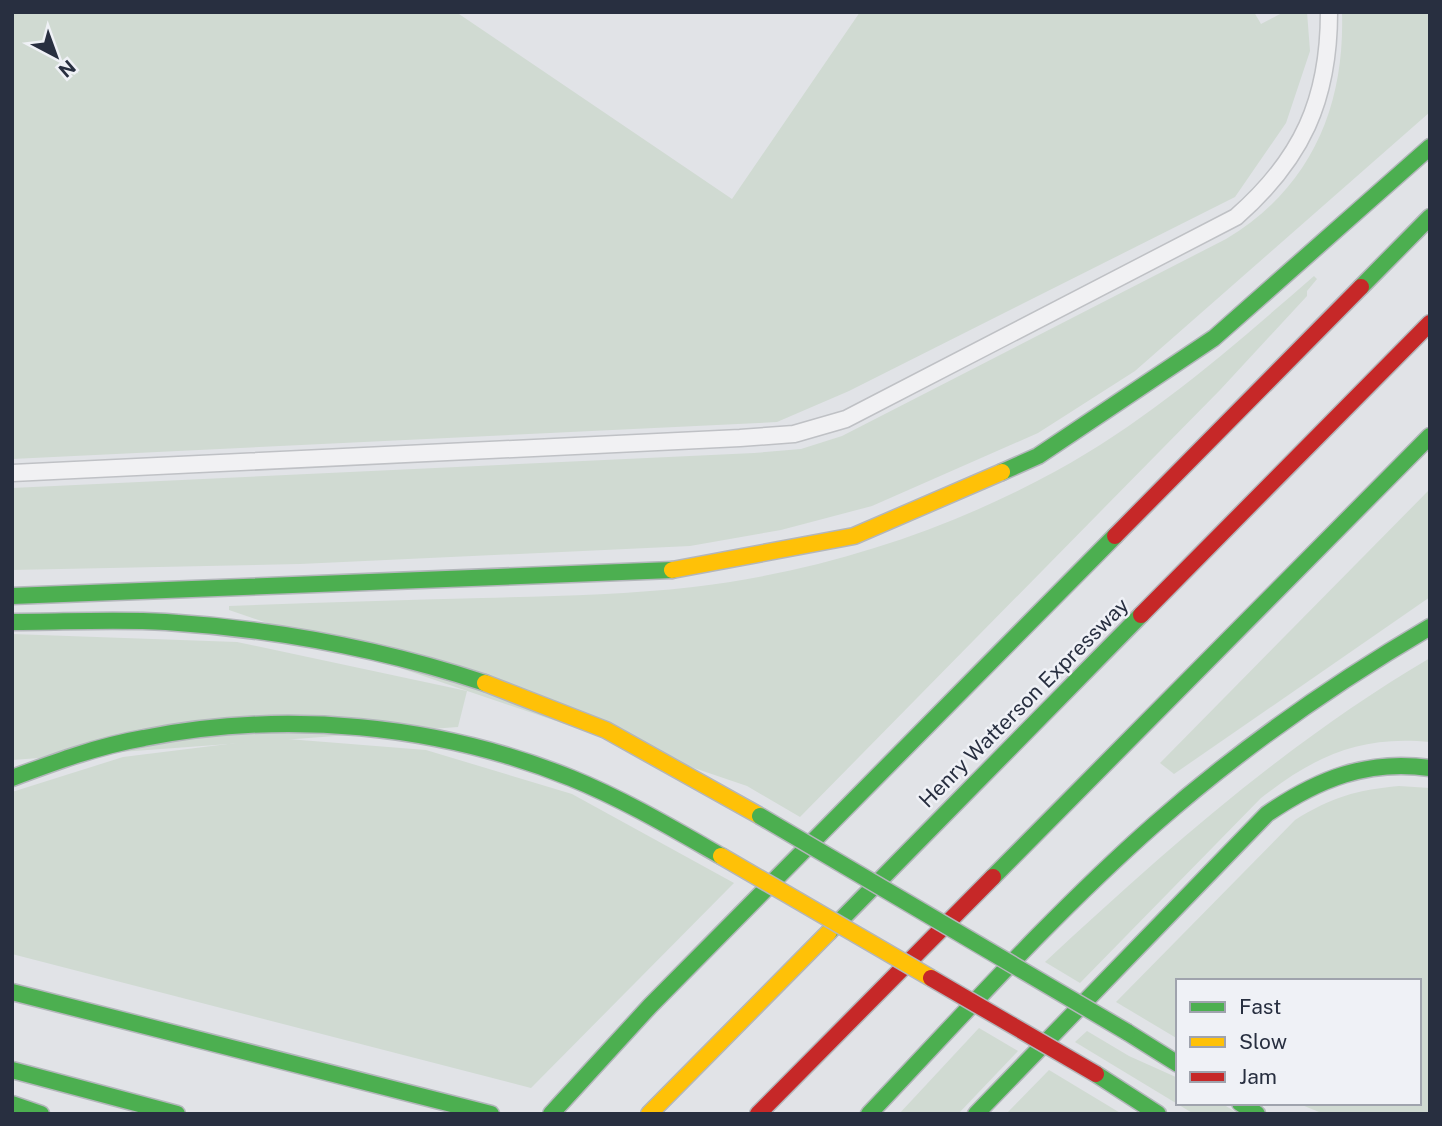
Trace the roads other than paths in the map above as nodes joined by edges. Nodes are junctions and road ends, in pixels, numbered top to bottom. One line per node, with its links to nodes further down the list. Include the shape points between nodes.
1 (1329, 12): 6 (lane, via 1325,78 1315,111 1278,176 1236,217 846,419 794,434 740,438)
2 (1430, 147): 7 (highway, via 1214,338 1038,456 854,536 683,570)
3 (1430, 217): 19 (highway, via 650,1006)
4 (1430, 323): 20 (highway, Henry Watterson Expressway)
5 (1430, 436): 21 (highway)
6 (12, 472)
7 (12, 596)
8 (12, 622): 13 (highway, bridge, via 213,625 342,645 479,680 585,721 674,766)
9 (1430, 627): 22 (highway, via 1266,734 1155,824 1051,923)
10 (1430, 768): 23 (highway, via 1394,764 1341,773 1303,789 1267,814)
11 (12, 778): 24 (highway, bridge, via 71,757 161,735 280,724 428,736 498,752 626,802)
12 (12, 992): 18 (highway)
13 (1176, 1063)
14 (12, 1070): 17 (highway)
15 (12, 1104): 16 (highway)
16 (41, 1114)
17 (177, 1114)
18 (491, 1114)
19 (551, 1114)
20 (649, 1114)
21 (758, 1114)
22 (869, 1114)
23 (976, 1114)
24 (1158, 1114)

